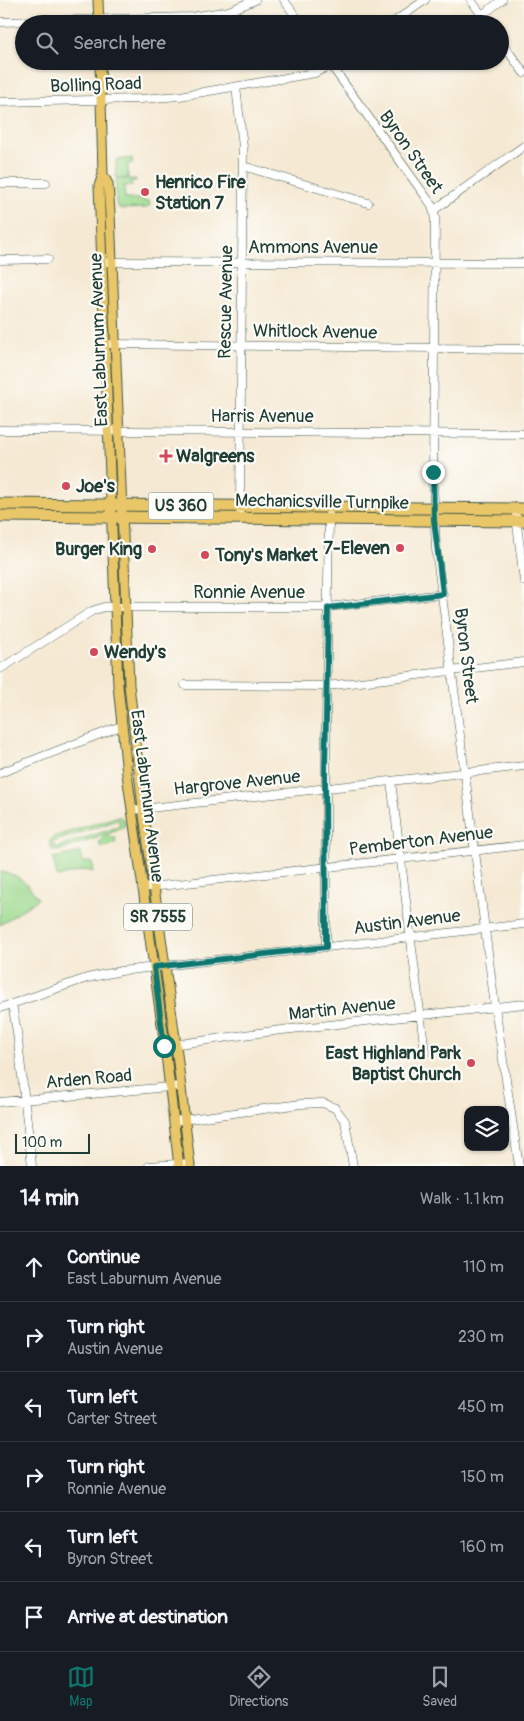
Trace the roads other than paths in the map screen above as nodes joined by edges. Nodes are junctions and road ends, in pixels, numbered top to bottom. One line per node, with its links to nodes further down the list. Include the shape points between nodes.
1 (98, 0): 8 (main road)
2 (255, 0): 9 (street, via 229,11)
3 (284, 0): 10 (street)
4 (424, 0): 11 (street)
5 (471, 0): 7 (street)
6 (502, 0): 7 (street)
7 (482, 14)
8 (99, 15)
9 (204, 15)
10 (295, 15)
11 (403, 15)
12 (0, 22): 13 (street)
13 (15, 22)
14 (509, 52): 18 (street)
15 (100, 70): 20 (main road, East Laburnum Avenue)
16 (320, 70): 19 (street, Bolling Road)
17 (338, 70): 28 (street, Byron Street)
18 (524, 73)
19 (236, 87): 20 (street, Bolling Road, via 180,96); 23 (street, Rescue Avenue)
20 (101, 100): 21 (street, Bolling Road); 24 (main road, East Laburnum Avenue)
21 (0, 102)
22 (524, 146): 28 (street)
23 (243, 166): 27 (street); 33 (street, Rescue Avenue)
24 (103, 175): 31 (main road, East Laburnum Avenue, via 99,186); 32 (main road, East Laburnum Avenue, via 108,184)
25 (46, 183): 26 (street)
26 (0, 184)
27 (368, 203)
28 (434, 210): 34 (street, Byron Street)
29 (0, 260): 30 (street)
30 (48, 260)
31 (102, 262): 32 (street, Ammons Avenue); 36 (main road, East Laburnum Avenue)
32 (112, 262): 33 (street, Ammons Avenue); 37 (main road, East Laburnum Avenue)
33 (241, 262): 34 (street, Ammons Avenue); 38 (street, Rescue Avenue)
34 (435, 263): 35 (street, Ammons Avenue); 39 (street, Byron Street)
35 (524, 263)
36 (105, 344): 37 (street, Whitlock Avenue); 42 (main road, East Laburnum Avenue)
37 (116, 344): 38 (street, Whitlock Avenue); 43 (main road, East Laburnum Avenue)
38 (240, 346): 39 (street, Whitlock Avenue); 44 (street, Rescue Avenue)
39 (434, 348): 40 (street, Whitlock Avenue); 45 (street, Byron Street)
40 (524, 348)
41 (0, 430): 42 (street, Harris Avenue)
42 (108, 430): 43 (street, Harris Avenue); 48 (main road, East Laburnum Avenue, via 110,475)
43 (119, 430): 44 (street, Harris Avenue); 48 (main road, East Laburnum Avenue)
44 (240, 431): 45 (street, Harris Avenue); 49 (street, Rescue Avenue)
45 (433, 433): 46 (street, Harris Avenue); 51 (street, Byron Street)
46 (524, 434)
47 (0, 504): 48 (highway, Mechanicsville Turnpike / US 360)
48 (116, 505): 49 (highway, Mechanicsville Turnpike / US 360); 54 (main road)
49 (240, 506): 50 (highway, Mechanicsville Turnpike / US 360); 55 (street, Rescue Avenue)
50 (330, 507): 51 (highway, Mechanicsville Turnpike / US 360); 56 (street)
51 (434, 508): 52 (highway, Mechanicsville Turnpike / US 360); 57 (street, Byron Street)
52 (520, 509): 58 (street)
53 (0, 516): 54 (highway, Mechanicsville Turnpike / US 360)
54 (116, 518): 55 (highway, Mechanicsville Turnpike / US 360); 61 (main road, East Laburnum Avenue / SR 7555); 62 (main road, East Laburnum Avenue / SR 7555)
55 (240, 518): 56 (highway, Mechanicsville Turnpike / US 360)
56 (329, 520): 57 (highway, Mechanicsville Turnpike / US 360); 63 (street)
57 (434, 520): 58 (highway, Mechanicsville Turnpike / US 360); 60 (street, Byron Street)
58 (520, 521): 59 (street)
59 (524, 582)
60 (443, 594): 63 (street, Ronnie Avenue); 66 (street, Byron Street)
61 (114, 607): 62 (street, Ronnie Avenue); 65 (street, Ronnie Avenue, via 92,611); 69 (main road, East Laburnum Avenue / SR 7555)
62 (125, 607): 63 (street, Ronnie Avenue); 75 (main road, East Laburnum Avenue / SR 7555, via 129,684)
63 (328, 608): 68 (street)
64 (524, 662): 66 (street)
65 (0, 669)
66 (452, 670): 68 (street); 71 (street, Byron Street)
67 (184, 685): 68 (street)
68 (327, 686): 74 (street)
69 (121, 726): 72 (street); 76 (main road, East Laburnum Avenue / SR 7555)
70 (524, 766): 71 (street, Hargrove Avenue)
71 (465, 773): 73 (street, Hargrove Avenue); 78 (street, Byron Street)
72 (0, 774)
73 (391, 781): 74 (street, Hargrove Avenue); 79 (street)
74 (326, 788): 75 (street, Hargrove Avenue); 80 (street)
75 (143, 808): 76 (street, Hargrove Avenue); 81 (main road, East Laburnum Avenue / SR 7555)
76 (132, 810): 82 (main road, East Laburnum Avenue / SR 7555)
77 (524, 845): 78 (street, Pemberton Avenue)
78 (474, 850): 79 (street, Pemberton Avenue); 84 (street, Byron Street)
79 (401, 858): 80 (street, Pemberton Avenue); 85 (street)
80 (326, 867): 81 (street, Pemberton Avenue); 86 (street)
81 (154, 887): 82 (street, Pemberton Avenue); 87 (main road, East Laburnum Avenue / SR 7555)
82 (142, 888): 88 (main road, East Laburnum Avenue / SR 7555)
83 (524, 924): 84 (street, Austin Avenue)
84 (484, 928): 85 (street, Austin Avenue); 91 (street, Byron Street)
85 (410, 936): 86 (street, Austin Avenue); 93 (street)
86 (326, 947): 87 (street, Austin Avenue)
87 (164, 966): 88 (street, Austin Avenue); 94 (main road, East Laburnum Avenue / SR 7555)
88 (154, 967): 89 (street, Austin Avenue, via 87,978); 95 (main road, East Laburnum Avenue / SR 7555)
89 (12, 1004): 92 (street, Austin Avenue); 99 (street)
90 (524, 1004): 91 (street, Martin Avenue)
91 (495, 1007): 93 (street, Martin Avenue); 108 (street, Byron Street)
92 (0, 1008)
93 (420, 1016): 94 (street, Martin Avenue); 96 (street)
94 (176, 1045): 95 (street, Martin Avenue); 98 (main road, East Laburnum Avenue / SR 7555)
95 (164, 1046): 97 (main road, East Laburnum Avenue / SR 7555)
96 (425, 1052)
97 (170, 1086): 98 (street, Arden Road); 99 (street, Arden Road); 102 (main road, East Laburnum Avenue / SR 7555)
98 (181, 1086): 101 (main road, East Laburnum Avenue / SR 7555)
99 (25, 1099): 100 (street, Arden Road); 105 (street)
100 (0, 1102)
101 (185, 1119): 102 (street); 103 (main road, East Laburnum Avenue / SR 7555); 107 (street, via 316,1102 328,1104 345,1121)
102 (174, 1121): 104 (main road, East Laburnum Avenue / SR 7555)
103 (190, 1164): 104 (street)
104 (179, 1165): 106 (street)
105 (32, 1166)
106 (149, 1166)
107 (353, 1166)
108 (519, 1166)

